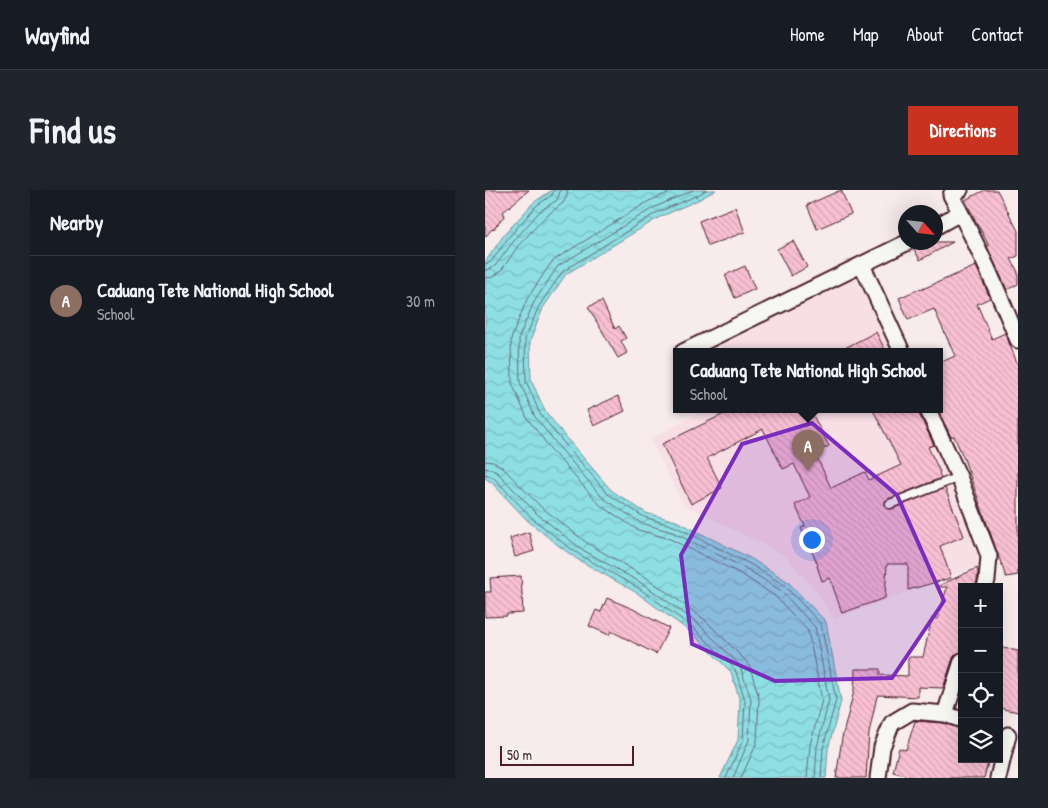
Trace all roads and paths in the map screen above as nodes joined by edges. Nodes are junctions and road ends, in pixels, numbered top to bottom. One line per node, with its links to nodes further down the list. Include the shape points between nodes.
1 (953, 192): 2 (street)
2 (960, 213): 3 (street); 6 (street)
3 (943, 223)
4 (898, 248): 5 (street)
5 (862, 265): 8 (street); 9 (street)
6 (1013, 311): 7 (street)
7 (1018, 340)
8 (691, 348)
9 (900, 348)
10 (929, 413): 11 (street)
11 (959, 477): 12 (lane); 13 (street, via 989,556)
12 (889, 504)
13 (986, 583)
14 (958, 673): 15 (street)
15 (945, 714): 16 (street); 18 (street, via 912,711 892,723 882,747)
16 (958, 719)
17 (1008, 736): 19 (street)
18 (878, 778)
19 (998, 778)

